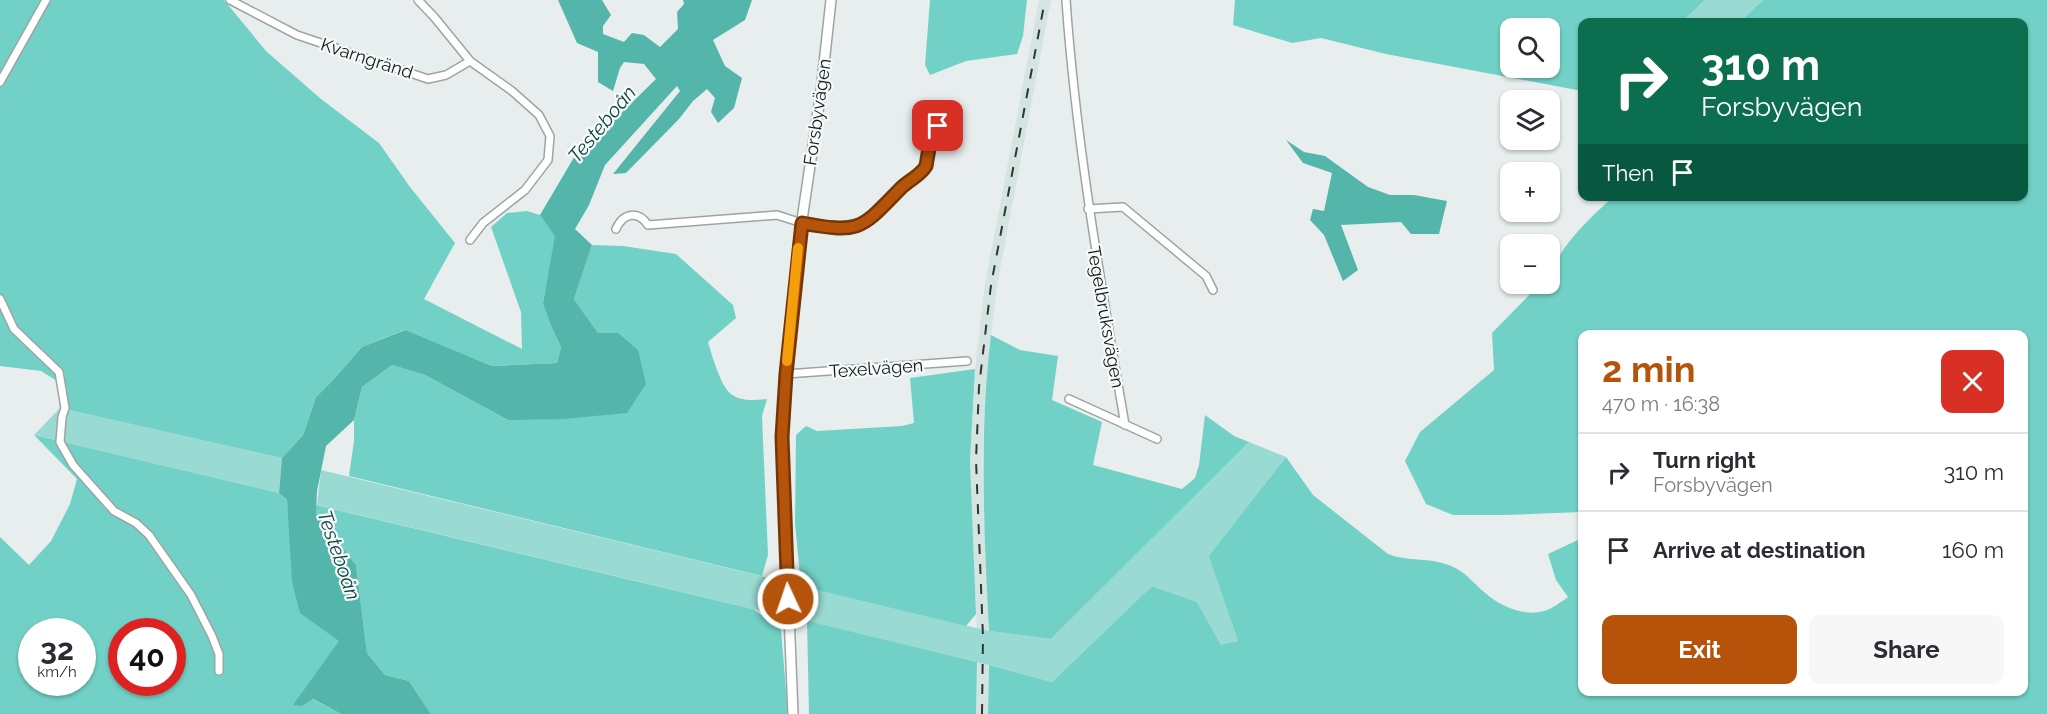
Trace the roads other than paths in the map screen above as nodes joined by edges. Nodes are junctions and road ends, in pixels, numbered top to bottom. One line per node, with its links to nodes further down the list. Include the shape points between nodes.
1 (46, 0): 7 (street)
2 (230, 0): 6 (street, Kvarngränd, via 297,35 428,79 446,75)
3 (418, 0): 6 (street)
4 (831, 0): 10 (street, Forsbyvägen)
5 (1066, 0): 9 (street, Tegelbruksvägen)
6 (470, 61): 12 (street, via 539,115 550,136 548,160 531,182 483,223)
7 (0, 82)
8 (930, 145): 10 (street, via 923,171 864,224 847,229)
9 (1088, 209): 13 (street, via 1123,207 1206,276); 18 (street, Tegelbruksvägen)
10 (802, 223): 11 (street, via 777,214 648,225 635,214 626,216); 16 (street, Forsbyvägen)
11 (616, 229)
12 (470, 240)
13 (1213, 290)
14 (0, 299): 20 (street, via 14,329 59,372 65,408 60,442 73,465 114,511 149,535 191,595 219,654)
15 (967, 361): 16 (street, Texelvägen)
16 (786, 374): 21 (street, Forsbyvägen, via 782,448)
17 (1069, 399): 18 (street)
18 (1125, 425): 19 (street)
19 (1157, 439)
20 (219, 671)
21 (793, 714)

